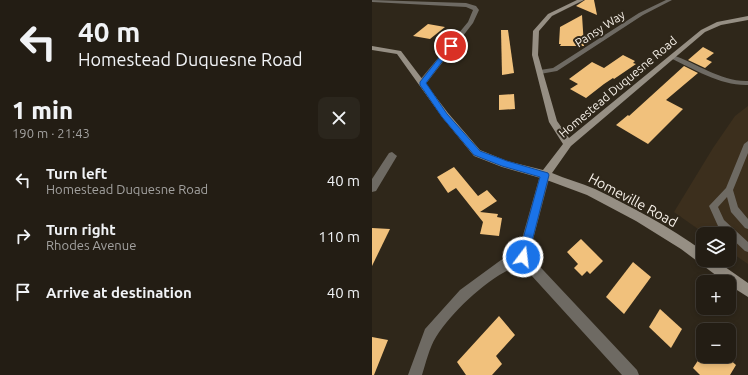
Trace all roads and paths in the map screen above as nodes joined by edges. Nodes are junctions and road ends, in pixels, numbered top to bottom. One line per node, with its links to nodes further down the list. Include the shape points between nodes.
1 (372, 0): 8 (street, via 466,5 476,10 471,22)
2 (581, 0): 7 (street, via 550,15 536,31 535,55)
3 (670, 0): 7 (lane, Pansy Way, via 641,14 555,70)
4 (748, 18): 6 (street, Homestead Duquesne Road, via 718,23 703,31)
5 (372, 48): 8 (street, via 399,52)
6 (672, 57): 9 (lane, via 723,79 741,84); 10 (street, Homestead Duquesne Road)
7 (540, 72): 10 (street, via 553,122)
8 (422, 83): 13 (street, via 445,116 477,153)
9 (748, 83)
10 (568, 144): 13 (street, Homestead Duquesne Road)
11 (748, 144): 15 (lane)
12 (392, 156): 14 (street)
13 (545, 175): 18 (street, Homeville Road, via 598,196 640,218); 19 (street)
14 (372, 188)
15 (729, 190): 16 (lane, via 734,209); 17 (lane, via 713,206 721,223)
16 (748, 225)
17 (748, 248)
18 (696, 253)
19 (523, 257): 22 (street, via 505,264 464,294 430,334); 23 (street)
20 (715, 267): 21 (street, Homeville Road)
21 (748, 292)
22 (415, 375)
23 (632, 375)

